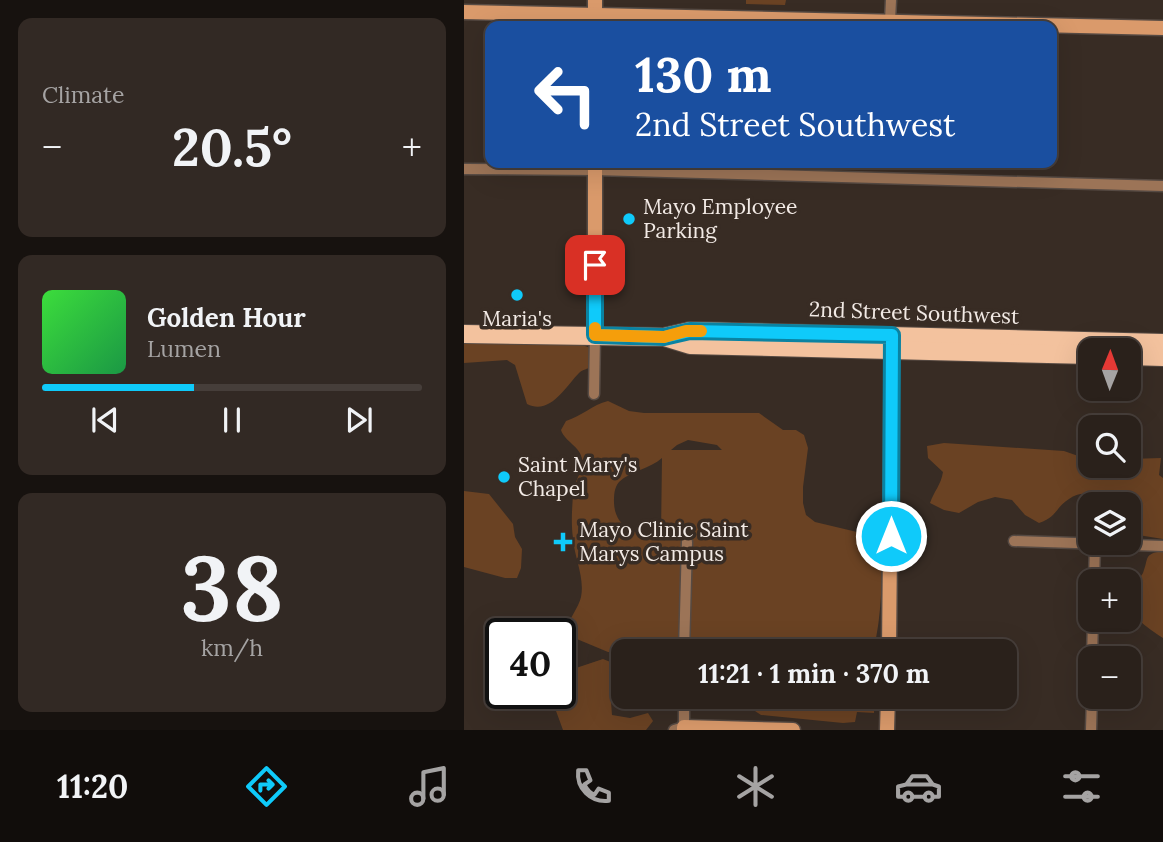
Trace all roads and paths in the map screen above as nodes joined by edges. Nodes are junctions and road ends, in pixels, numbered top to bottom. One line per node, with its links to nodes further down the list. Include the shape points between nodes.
1 (891, 0): 4 (street)
2 (464, 12): 3 (street)
3 (595, 13): 4 (street)
4 (890, 21)
5 (1057, 25): 6 (street)
6 (1163, 28)
7 (530, 168): 10 (street)
8 (595, 168): 13 (street)
9 (625, 168): 11 (street)
10 (464, 169)
11 (1163, 186)
12 (464, 334): 13 (main road, 2nd Street Southwest)
13 (595, 335): 14 (main road, 2nd Street Southwest, via 664,337 690,331); 19 (street)
14 (892, 342): 15 (main road, 2nd Street Southwest); 16 (main road, 2nd Street Southwest); 26 (street)
15 (1163, 343)
16 (1078, 354)
17 (1141, 356): 18 (main road)
18 (1163, 357)
19 (594, 394)
20 (1014, 541): 22 (street)
21 (687, 542): 25 (street)
22 (1078, 543)
23 (1141, 545): 24 (street)
24 (1163, 546)
25 (684, 639)
26 (889, 639)
27 (682, 709): 30 (street)
28 (888, 709): 32 (street)
29 (1092, 709): 33 (street)
30 (680, 729): 31 (street)
31 (793, 730)
32 (888, 730)
33 (1091, 730)

